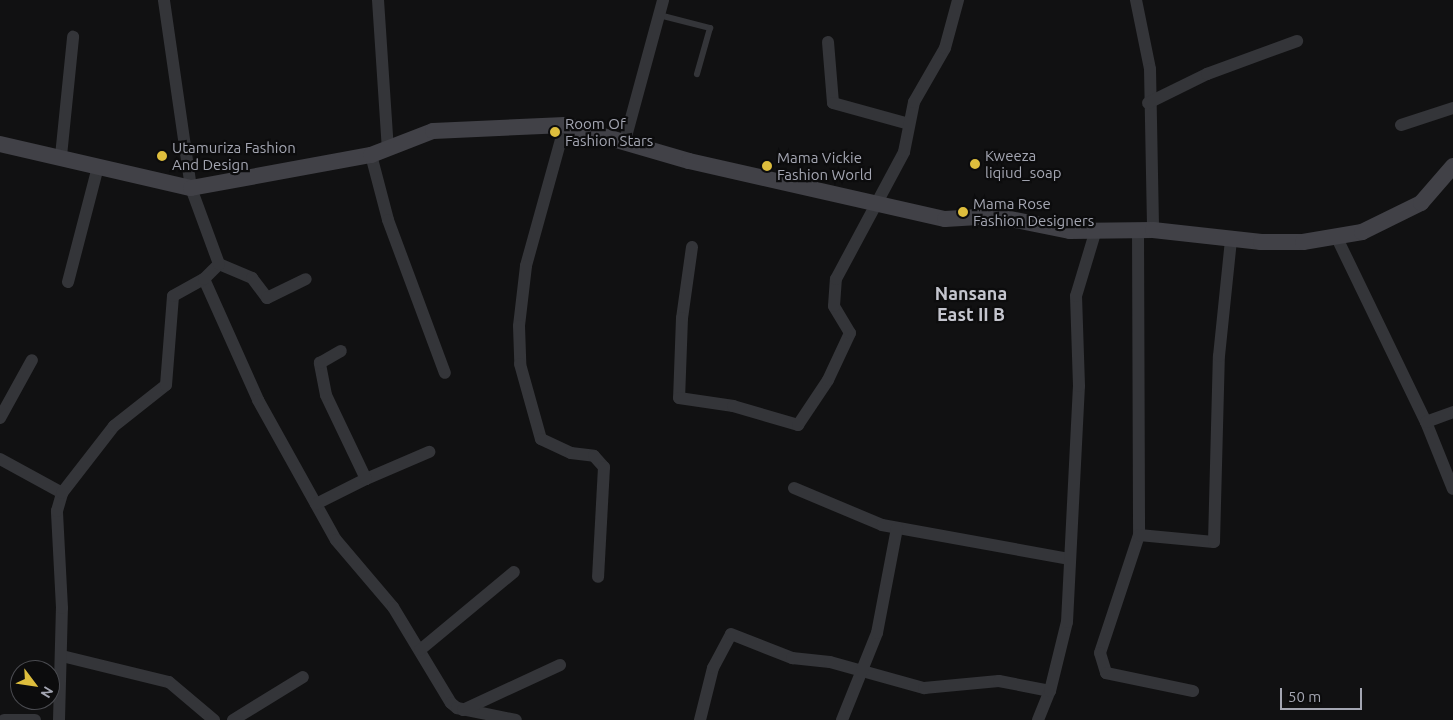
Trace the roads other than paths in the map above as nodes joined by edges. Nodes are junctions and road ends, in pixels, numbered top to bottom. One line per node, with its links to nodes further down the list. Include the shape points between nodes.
1 (164, 0): 23 (street)
2 (378, 0): 18 (street)
3 (663, 0): 6 (street)
4 (958, 0): 13 (street, via 950,34 921,88)
5 (1136, 0): 11 (street, via 1150,69)
6 (659, 15): 10 (lane, via 710,28); 17 (street)
7 (73, 37): 20 (street)
8 (1297, 41): 11 (street, via 1206,74)
9 (828, 42): 13 (street, via 833,103)
10 (697, 74)
11 (1148, 103): 25 (street)
12 (1453, 108): 15 (street)
13 (908, 124): 24 (street, via 904,152)
14 (564, 125): 17 (street); 18 (street, via 433,130); 51 (street, via 526,266 519,326 520,364 541,439 571,453 594,456 604,468)
15 (1401, 125)
16 (0, 144): 20 (street)
17 (624, 144): 24 (street)
18 (388, 150): 19 (street)
19 (371, 155): 23 (street); 36 (street, via 388,220)
20 (61, 156): 22 (street)
21 (1453, 166): 27 (street, via 1421,203 1362,232)
22 (98, 167): 23 (street); 33 (street)
23 (191, 188): 30 (street)
24 (874, 202): 26 (street, via 945,219 995,216); 29 (street, via 834,286 834,306 850,333 828,380 798,425 733,406 679,398 682,318)
25 (1145, 231): 26 (street); 28 (street); 48 (street)
26 (1095, 234): 49 (street, via 1076,296 1079,386)
27 (1336, 236): 28 (street, via 1303,242); 39 (street)
28 (1232, 239): 48 (street, via 1219,356 1214,542)
29 (692, 247)
30 (219, 264): 31 (street); 32 (street, via 252,278 267,298)
31 (204, 279): 45 (street, via 172,296 166,385 114,426); 46 (street, via 258,400)
32 (306, 279)
33 (68, 282)
34 (341, 351): 42 (street, via 320,363 326,395)
35 (32, 360): 38 (street)
36 (445, 373)
37 (1453, 412): 39 (street)
38 (0, 418)
39 (1426, 422): 44 (street)
40 (429, 452): 42 (street)
41 (0, 459): 45 (street)
42 (366, 479): 46 (street)
43 (794, 488): 47 (street)
44 (1453, 489)
45 (62, 493): 53 (street, via 57,511)
46 (316, 504): 52 (street, via 336,540 393,607)
47 (897, 528): 49 (street); 55 (street, via 892,574 877,634)
48 (1139, 535): 58 (street, via 1100,653 1106,673)
49 (1070, 559): 57 (street, via 1067,622)
50 (514, 572): 52 (street)
51 (598, 576)
52 (420, 650): 59 (street)
53 (62, 656): 62 (street); 63 (street, via 169,682)
54 (560, 665): 59 (street)
55 (859, 673): 57 (street, via 924,688 999,681); 66 (street, via 830,662 778,654 731,634 712,668); 67 (street)
56 (303, 678): 64 (street)
57 (1050, 691): 68 (street)
58 (1194, 691)
59 (460, 713): 65 (street)
60 (4, 720): 61 (street)
61 (35, 720)
62 (59, 720)
63 (214, 720)
64 (233, 720)
65 (516, 720)
66 (700, 720)
67 (842, 720)
68 (1038, 720)

